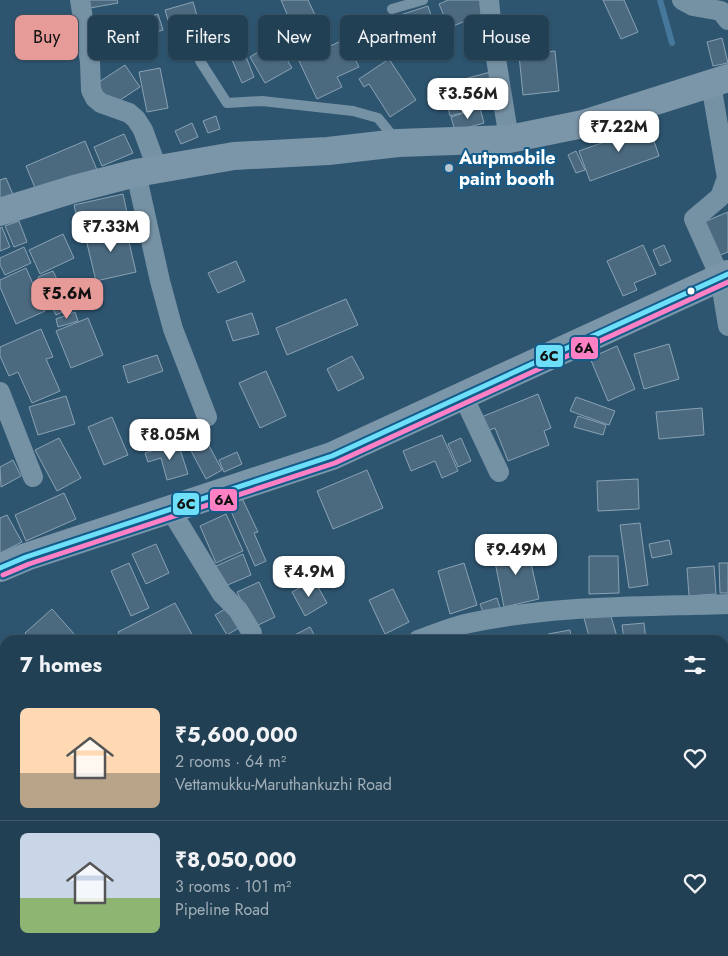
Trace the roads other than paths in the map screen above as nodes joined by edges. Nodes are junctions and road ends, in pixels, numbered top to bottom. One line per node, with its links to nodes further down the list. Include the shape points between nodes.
1 (80, 0): 11 (street, via 91,90 101,104 129,113 136,119 143,130)
2 (423, 0): 5 (lane)
3 (489, 0): 9 (street)
4 (682, 0): 6 (street, via 693,6 721,11)
5 (392, 9)
6 (728, 20)
7 (200, 61): 10 (lane, via 227,103 262,101 353,112 378,118)
8 (719, 81): 9 (main road, via 583,124); 13 (street, via 727,178 720,197 694,219)
9 (508, 139): 10 (main road)
10 (398, 143): 11 (main road, via 234,156)
11 (146, 171): 12 (main road); 17 (street, via 160,281 173,329)
12 (0, 212)
13 (724, 276): 14 (street); 16 (main road)
14 (728, 326)
15 (0, 392): 19 (street)
16 (463, 396): 18 (street); 20 (main road, via 332,456)
17 (207, 417)
18 (499, 472)
19 (32, 477)
20 (170, 509): 21 (main road); 23 (street, via 222,594 238,610)
21 (0, 568)
22 (728, 604): 24 (street, via 538,613 464,625)
23 (252, 633)
24 (433, 635)

